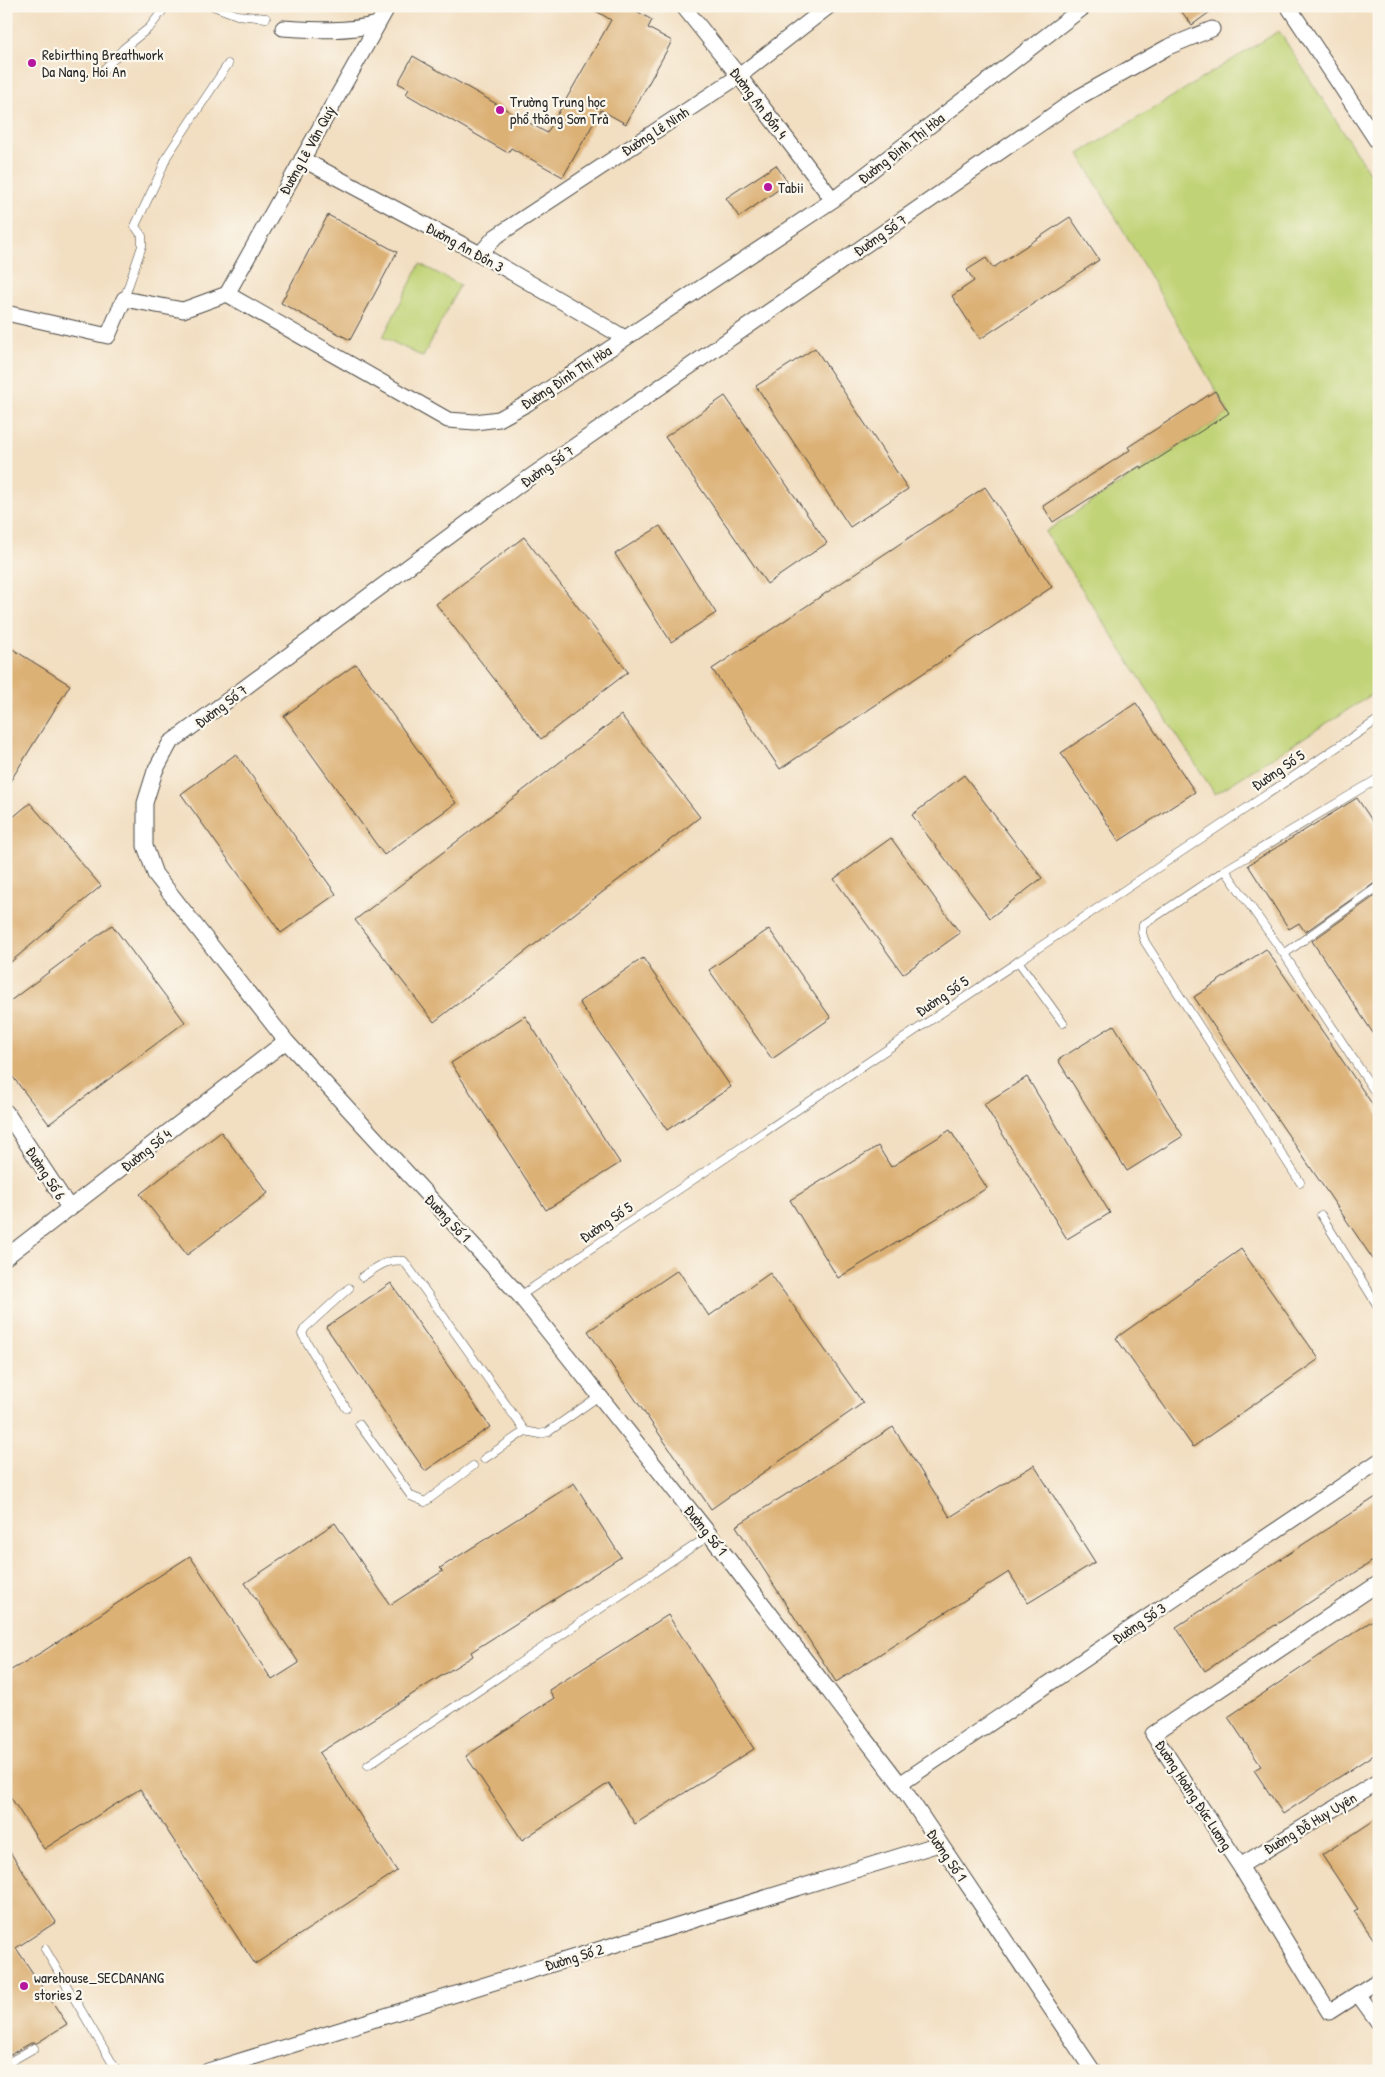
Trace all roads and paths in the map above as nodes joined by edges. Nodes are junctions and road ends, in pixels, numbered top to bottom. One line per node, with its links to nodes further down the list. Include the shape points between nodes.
1 (166, 6): 13 (lane, via 150,27 124,48)
2 (212, 6): 8 (lane, via 236,15)
3 (388, 6): 9 (street, Đường Lê Văn Quý)
4 (683, 6): 14 (street, Đường An Đồn 4)
5 (829, 6): 14 (street, Đường Lê Ninh)
6 (1085, 6): 17 (street, Đường Đinh Thị Hòa)
7 (1288, 6): 15 (street)
8 (266, 18)
9 (378, 24): 10 (street, via 352,30); 16 (street, Đường Lê Văn Quý)
10 (284, 28)
11 (1212, 29): 30 (street, Đường Số 7, via 1168,47 1063,108 488,507 170,743 155,771 145,804 146,846 155,874)
12 (228, 64): 20 (lane, via 167,156 135,226 142,236 142,246)
13 (100, 74)
14 (739, 76): 17 (street, Đường An Đồn 4); 18 (street, Đường Lê Ninh, via 495,237)
15 (1379, 144)
16 (302, 159): 18 (street, Đường An Đồn 3); 19 (street, Đường Lê Văn Quý)
17 (833, 200): 22 (street, Đường Đinh Thị Hòa)
18 (480, 254): 22 (street, Đường An Đồn 3)
19 (227, 294): 20 (street, via 183,310); 22 (street, Đường Đinh Thị Hòa, via 448,420 476,422 499,419)
20 (124, 299): 21 (street, via 108,336)
21 (6, 313)
22 (625, 338)
23 (1379, 719): 28 (lane, Đường Số 5)
24 (1379, 778): 25 (lane)
25 (1225, 870): 27 (lane); 34 (lane, via 1143,925 1142,934)
26 (1379, 886): 27 (lane)
27 (1284, 954): 32 (lane)
28 (1018, 961): 29 (lane); 40 (lane, Đường Số 5)
29 (1062, 1023)
30 (272, 1025): 31 (street, Đường Số 1)
31 (286, 1041): 35 (street, Đường Số 4); 40 (street, Đường Số 1)
32 (1379, 1098)
33 (6, 1112): 35 (street, Đường Số 6)
34 (1300, 1182)
35 (70, 1209): 37 (street, Đường Số 4)
36 (1321, 1215): 41 (lane)
37 (6, 1257)
38 (362, 1278): 45 (lane, via 387,1261 404,1261)
39 (349, 1288): 43 (lane, via 302,1334)
40 (520, 1296): 42 (street, Đường Số 1)
41 (1379, 1308)
42 (599, 1396): 45 (lane, via 548,1432); 49 (street, Đường Số 1)
43 (346, 1408)
44 (359, 1424): 48 (lane, via 411,1496 418,1500 425,1502)
45 (525, 1431): 46 (lane)
46 (484, 1459)
47 (1379, 1461): 53 (street, Đường Số 3)
48 (473, 1466)
49 (710, 1535): 51 (lane); 53 (street, Đường Số 1)
50 (1379, 1583): 55 (street, Đường Hoàng Đức Lương, via 1153,1734)
51 (368, 1765)
52 (1379, 1781): 55 (street, Đường Đỗ Huy Uyên)
53 (900, 1784): 54 (street, Đường Số 1)
54 (939, 1844): 63 (street, Đường Số 2); 64 (street, Đường Số 1)
55 (1240, 1866): 58 (street, Đường Hoàng Đức Lương, via 1329,2012)
56 (45, 1949): 62 (lane)
57 (1379, 1980): 58 (street)
58 (1358, 1994): 59 (street)
59 (1379, 2023)
60 (34, 2048): 61 (lane)
61 (6, 2064)
62 (117, 2071)
63 (208, 2071)
64 (1093, 2071)

